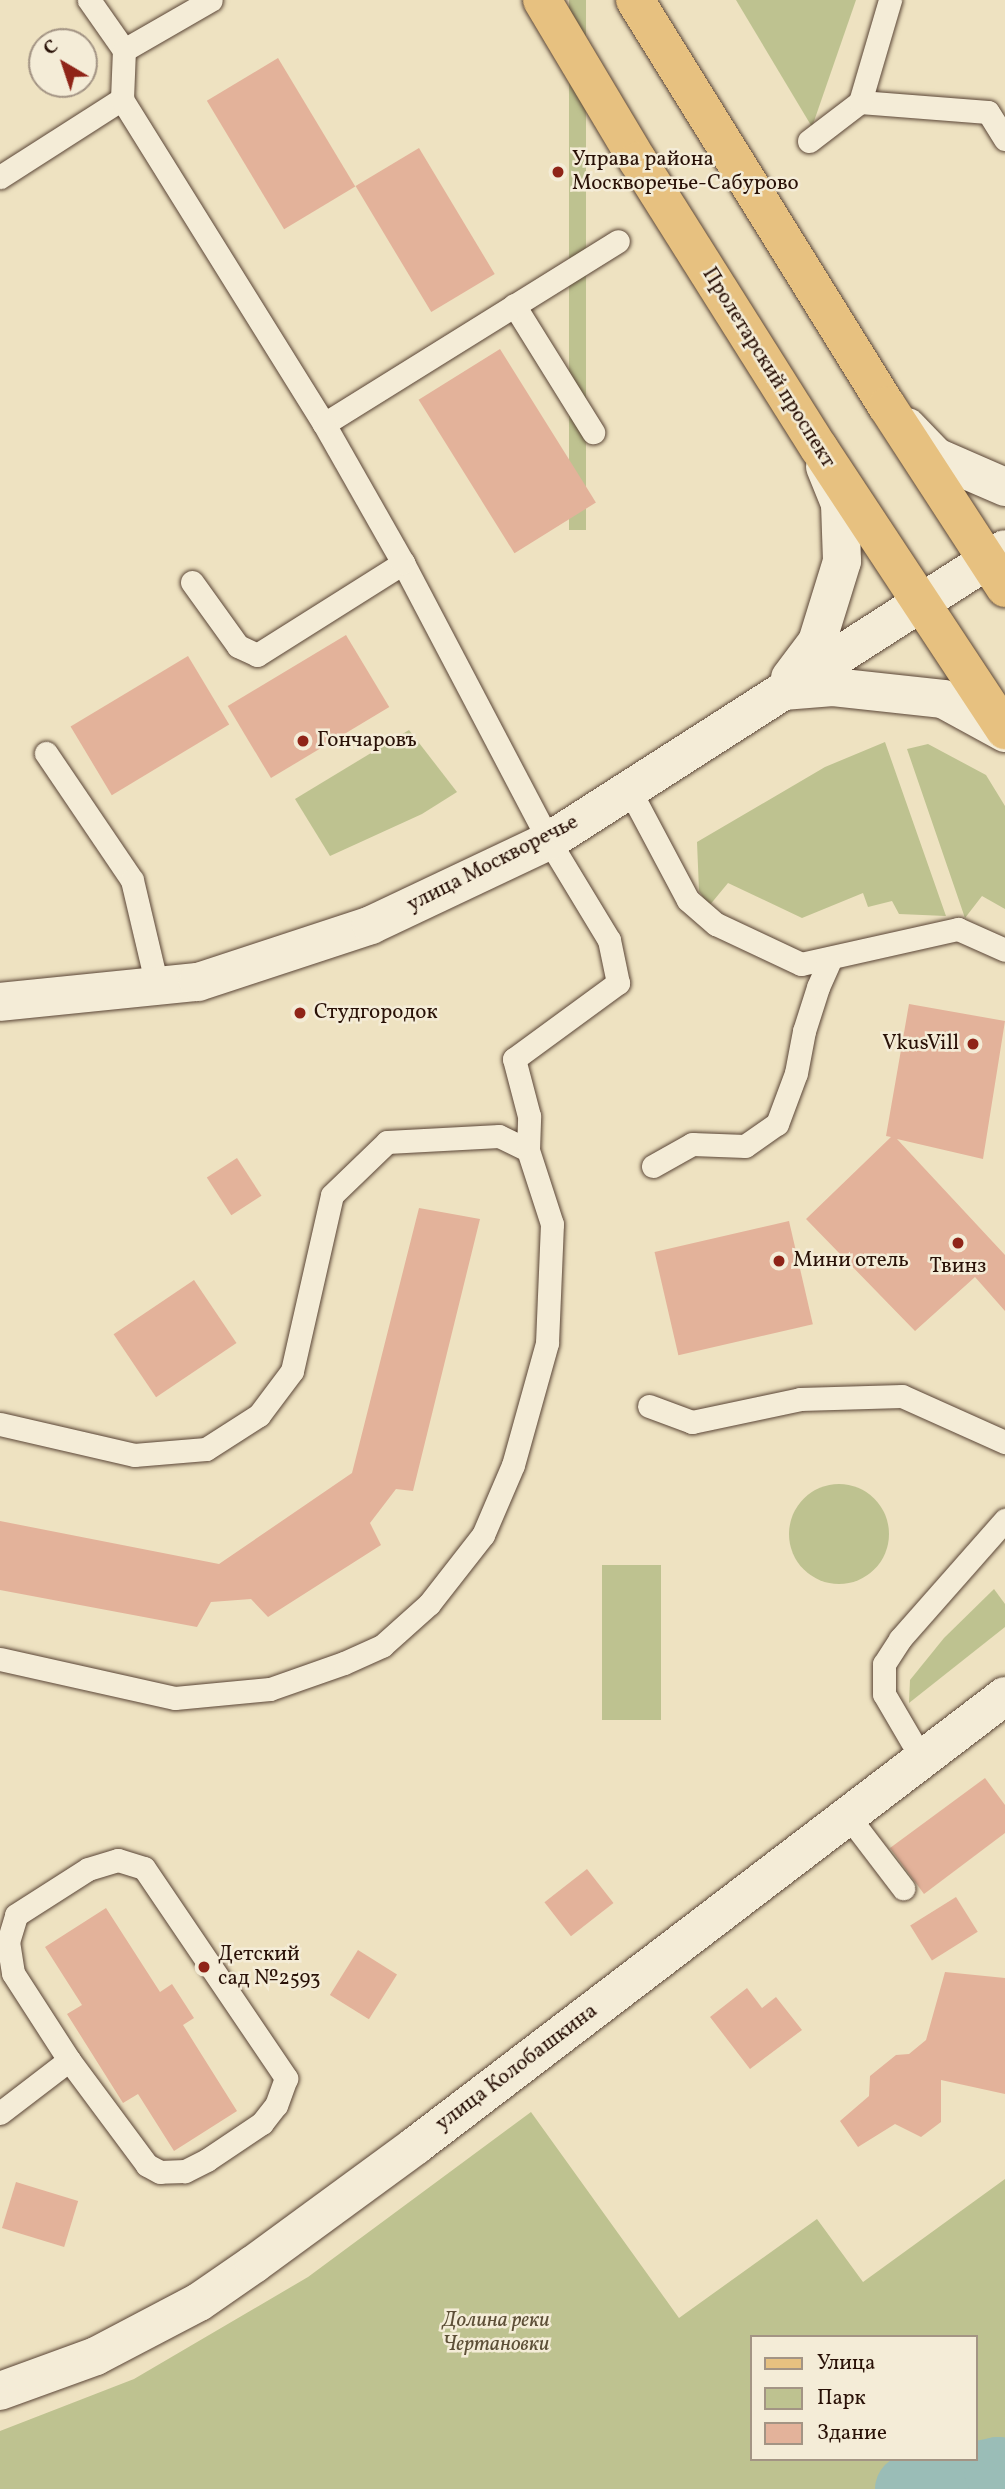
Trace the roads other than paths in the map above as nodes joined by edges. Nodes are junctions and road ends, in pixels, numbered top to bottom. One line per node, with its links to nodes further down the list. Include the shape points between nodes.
1 (89, 0): 6 (lane)
2 (211, 0): 6 (lane)
3 (542, 0): 17 (main road, Пролетарский проспект)
4 (635, 0): 14 (main road)
5 (890, 0): 8 (lane)
6 (124, 50): 7 (lane)
7 (122, 99): 11 (lane); 15 (lane)
8 (860, 102): 9 (lane, via 988,112); 10 (lane)
9 (1005, 139)
10 (809, 141)
11 (0, 177)
12 (618, 240): 13 (lane)
13 (514, 305): 15 (lane); 16 (lane)
14 (887, 406): 18 (main road, via 936,457); 20 (main road)
15 (324, 424): 19 (lane)
16 (593, 432)
17 (818, 448): 22 (main road, Пролетарский проспект); 23 (main road, via 839,504 842,561 817,642)
18 (1005, 487)
19 (403, 563): 21 (lane, via 257,655 238,646); 27 (lane)
20 (999, 566): 22 (main road, улица Москворечье)
21 (192, 582)
22 (920, 602): 23 (main road, улица Москворечье); 24 (main road, Пролетарский проспект)
23 (780, 691): 24 (main road, via 833,687 943,699); 26 (main road, улица Москворечье)
24 (1005, 732)
25 (46, 753): 30 (lane, via 132,880)
26 (630, 791): 27 (main road, улица Москворечье); 29 (lane, via 688,900 716,924 801,964)
27 (549, 841): 30 (main road, улица Москворечье, via 371,925 198,982); 32 (lane, via 609,940 618,983 514,1059 528,1116)
28 (1005, 950): 29 (lane, via 958,929)
29 (831, 958): 33 (lane, via 777,1124 745,1146 692,1144)
30 (157, 986): 31 (main road, улица Москворечье)
31 (0, 1002)
32 (528, 1150): 35 (lane, via 499,1136 387,1142 332,1195 292,1371 259,1415 206,1449 134,1454); 38 (lane, via 552,1224 548,1343 513,1465 483,1535 429,1604 382,1646 270,1689 175,1698)
33 (653, 1166)
34 (649, 1406): 36 (lane, via 692,1422 800,1399 902,1395)
35 (0, 1424)
36 (1005, 1442)
37 (1005, 1520): 40 (lane, via 900,1639 884,1664 884,1694)
38 (0, 1658)
39 (1005, 1696): 40 (main road, улица Колобашкина)
40 (922, 1759): 41 (main road, улица Колобашкина)
41 (848, 1816): 42 (lane); 45 (main road, улица Колобашкина, via 415,2146 199,2302 96,2356)
42 (903, 1888)
43 (69, 2060): 43 (lane, via 147,2165 160,2172 196,2166 262,2123 276,2105 286,2078 144,1868 118,1860 88,1869 16,1915 8,1942 13,1973); 44 (lane)
44 (0, 2113)
45 (0, 2391)

